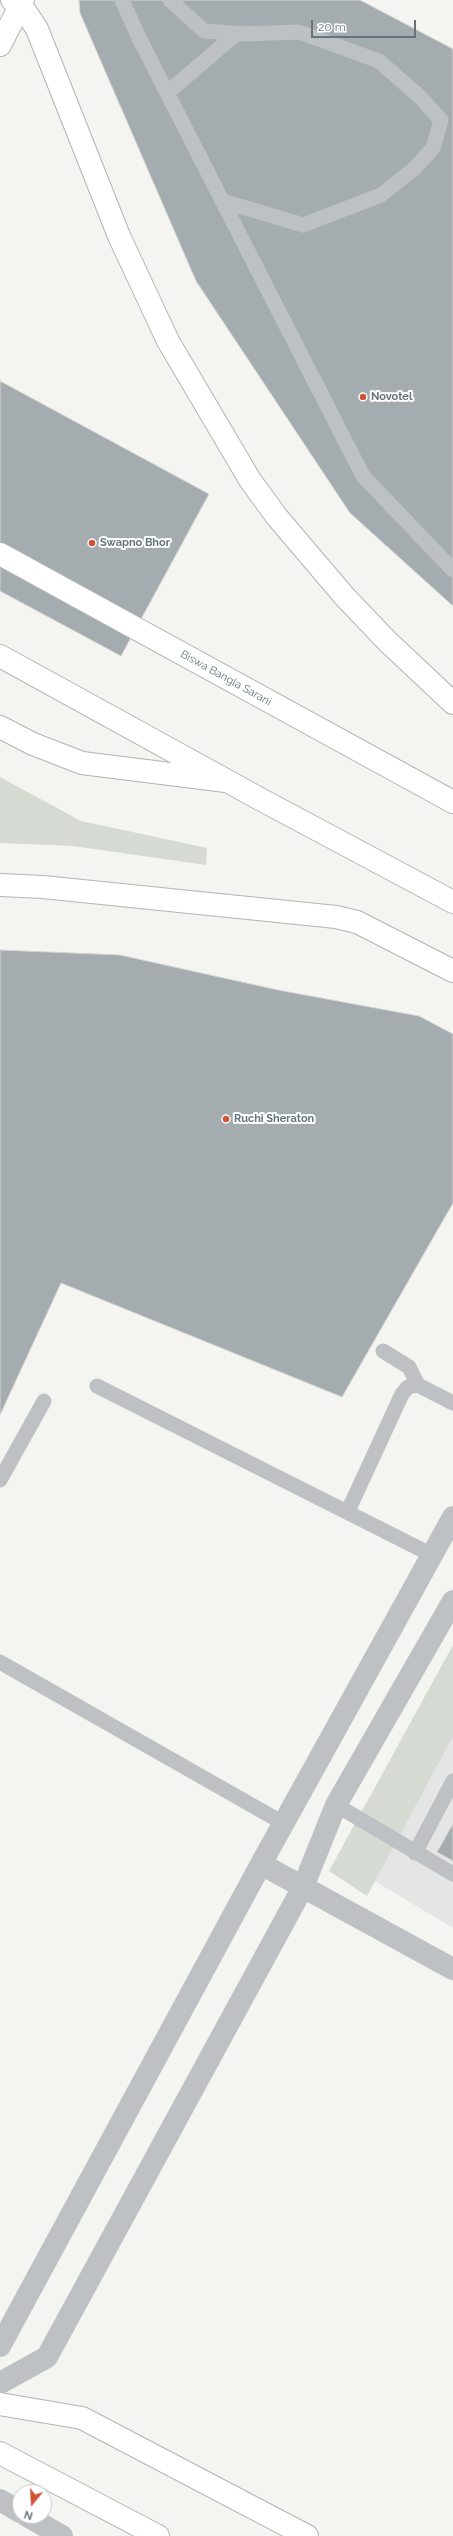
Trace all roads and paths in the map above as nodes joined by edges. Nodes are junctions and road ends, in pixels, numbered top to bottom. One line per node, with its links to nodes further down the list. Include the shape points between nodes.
1 (122, 0): 6 (lane)
2 (170, 0): 4 (lane, via 204,31)
3 (19, 2): 5 (street); 12 (street, via 37,29 119,236 168,341 250,480 282,523 345,597)
4 (236, 34): 6 (lane); 7 (lane, via 299,32 379,61)
5 (0, 45)
6 (167, 93): 8 (lane)
7 (447, 123): 8 (lane, via 433,148 415,168 381,195 303,225)
8 (223, 201): 10 (lane, via 363,476)
9 (0, 554): 15 (street, Biswa Bangla Sarani)
10 (453, 570)
11 (0, 656): 14 (street)
12 (453, 703)
13 (0, 727): 14 (street, via 33,744 82,763)
14 (226, 781): 17 (street)
15 (453, 802)
16 (0, 885): 18 (street, via 43,887 336,917 357,922)
17 (453, 902)
18 (453, 971)
19 (383, 1351): 20 (lane, via 409,1367)
20 (418, 1385): 23 (lane); 25 (lane, via 408,1387 402,1394)
21 (98, 1386): 25 (lane)
22 (44, 1401): 24 (lane)
23 (453, 1403)
24 (0, 1480)
25 (348, 1511): 27 (lane)
26 (453, 1517): 27 (street)
27 (432, 1555): 32 (street)
28 (453, 1601): 31 (street)
29 (0, 1662): 32 (lane)
30 (453, 1781): 33 (lane)
31 (336, 1805): 33 (lane); 36 (street)
32 (283, 1823): 34 (street)
33 (416, 1853): 35 (lane)
34 (261, 1864): 36 (street); 38 (street)
35 (453, 1874)
36 (303, 1887): 37 (street); 39 (street, via 46,2357)
37 (453, 1969)
38 (0, 2346)
39 (0, 2382)
40 (0, 2404): 47 (street, via 82,2418)
41 (0, 2453): 46 (street)
42 (0, 2500): 43 (street)
43 (12, 2507)
44 (41, 2524): 45 (street)
45 (62, 2536)
46 (158, 2536)
47 (307, 2536)

